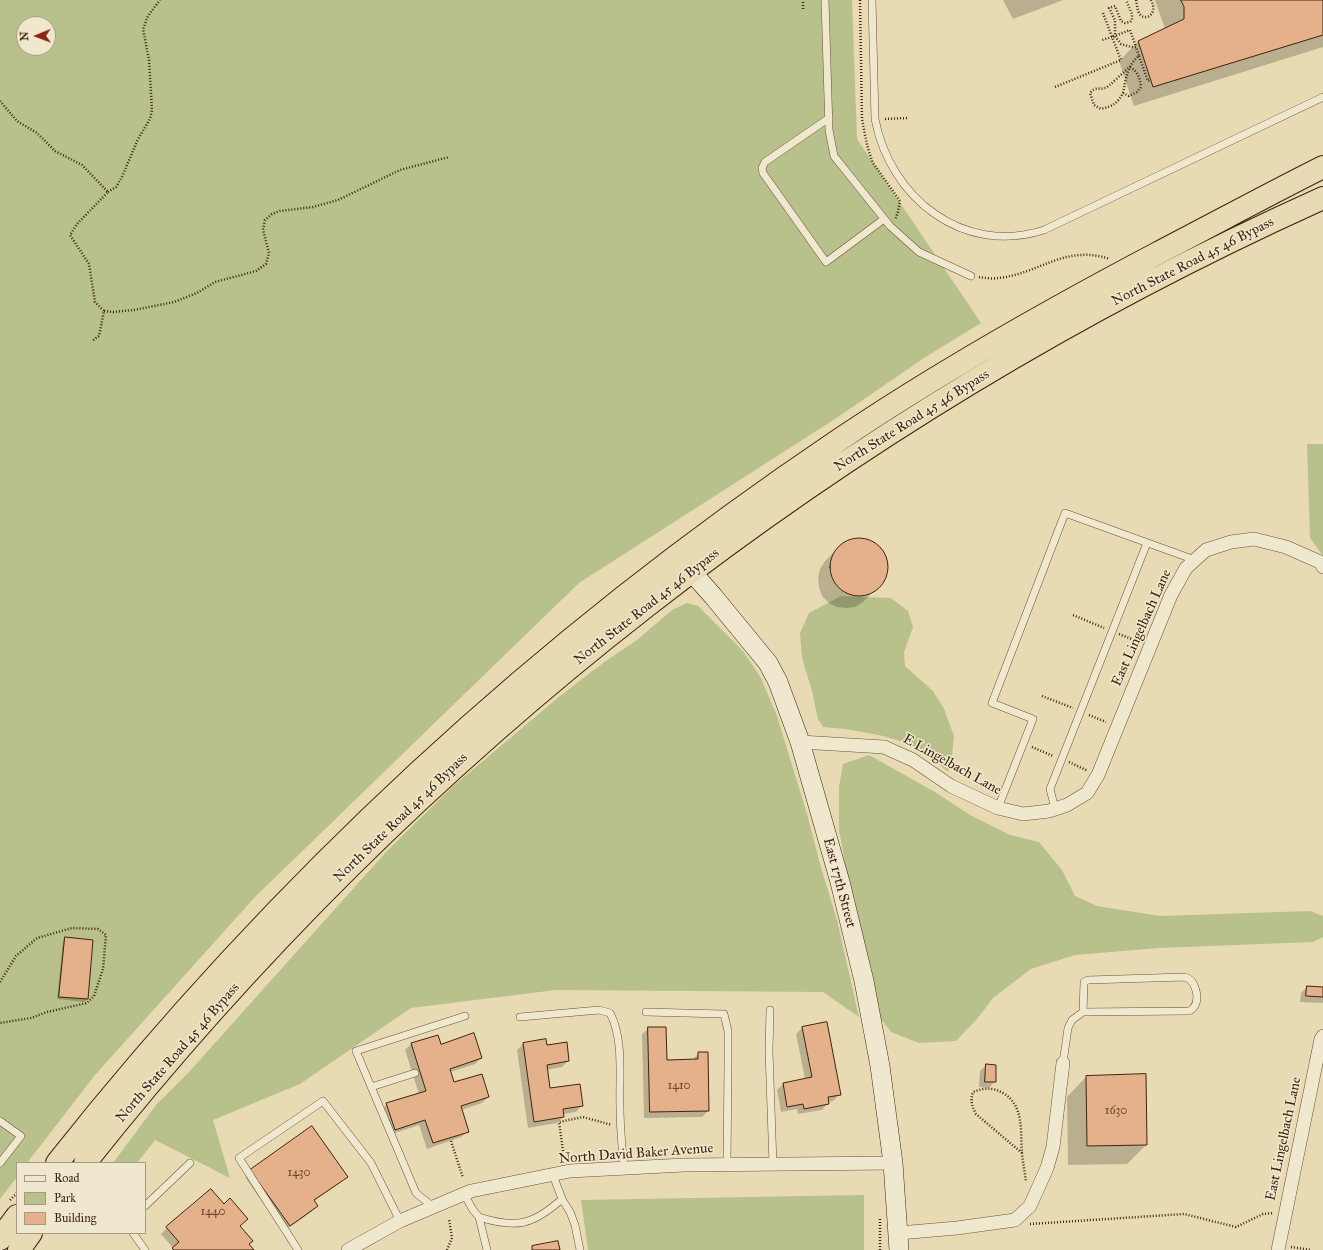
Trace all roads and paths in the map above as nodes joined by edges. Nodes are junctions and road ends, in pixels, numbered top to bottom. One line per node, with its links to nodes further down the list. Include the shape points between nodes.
1 (160, 0): 23 (path, via 148,16 143,29 149,60 152,110 150,119 116,187)
2 (803, 0): 8 (path)
3 (825, 0): 20 (lane)
4 (872, 0): 18 (lane, via 875,119 888,160 905,187 922,205 948,222 976,232 1015,236 1030,235 1044,230)
5 (1126, 0): 10 (path, via 1132,14 1130,22 1121,21 1115,6 1109,8 1115,20)
6 (1136, 0): 7 (path, via 1139,13 1146,17 1153,12)
7 (1151, 0)
8 (803, 9)
9 (1102, 13): 10 (path)
10 (1114, 36): 11 (path); 12 (path, via 1121,44); 12 (path, via 1130,30); 16 (path, via 1122,60)
11 (1102, 40)
12 (1136, 47): 13 (path)
13 (1139, 56): 14 (path); 15 (path, via 1148,81)
14 (1130, 67): 17 (path); 17 (path, via 1140,78 1141,87 1129,96); 17 (path, via 1111,84 1093,89 1090,93 1094,105 1102,109 1112,107)
15 (1151, 80)
16 (1055, 87)
17 (1123, 94)
18 (1323, 97)
19 (0, 100): 23 (path, via 17,121 37,133 55,151 82,165)
20 (829, 118): 25 (lane, via 834,156); 25 (lane, via 765,162 763,174 826,262)
21 (449, 156): 28 (path, via 400,170 338,200 272,214 265,220 263,230 269,253 266,264 256,271 214,282 197,293 174,302 134,310)
22 (1323, 167): 31 (highway, North State Road 45 46 Bypass, via 1115,276 979,353 840,439)
23 (108, 192): 28 (path, via 77,224 70,235 89,264 95,302)
24 (1323, 198): 34 (highway, North State Road 45 46 Bypass, via 1178,268 1070,325 982,376 829,473)
25 (884, 219): 27 (lane, via 919,252)
26 (1115, 262): 27 (path, via 1096,255 1078,254 997,279)
27 (971, 276)
28 (104, 311): 29 (path, via 99,336)
29 (92, 341)
30 (1147, 543): 32 (lane); 37 (lane, via 1065,514 992,703 1033,719); 38 (lane, via 1050,789)
31 (677, 556): 34 (main road, East 17th Street); 55 (highway, North State Road 45 46 Bypass, via 588,624 504,694 355,831 201,991)
32 (1195, 560): 33 (street, East Lingelbach Lane, via 1206,550 1231,542 1254,539 1286,547 1320,562); 36 (street, East Lingelbach Lane, via 1186,568 1171,594)
33 (1323, 567)
34 (692, 572): 35 (main road, East 17th Street, via 768,663 778,682); 56 (highway, North State Road 45 46 Bypass, via 619,627 526,704 371,846 216,1007)
35 (800, 742): 37 (street, E Lingelbach Lane, via 884,747 913,760 951,786); 59 (main road, East 17th Street, via 840,882 864,981 880,1066)
36 (1098, 775): 38 (street, E Lingelbach Lane, via 1087,793 1066,806)
37 (998, 808): 38 (street, E Lingelbach Lane, via 1023,814)
38 (1055, 809)
39 (0, 982): 45 (path, via 16,956 37,938 72,928 98,929 106,935 103,969 94,996 86,1003 31,1018)
40 (770, 1010): 61 (lane)
41 (646, 1012): 60 (lane, via 724,1014 728,1031)
42 (1083, 1012): 42 (lane, via 1083,987 1084,982 1088,980 1185,977 1196,987 1196,1003 1189,1011); 47 (lane, via 1072,1020 1068,1028)
43 (465, 1016): 49 (lane, via 356,1051)
44 (520, 1017): 51 (lane, via 599,1010 610,1013 615,1022 619,1055)
45 (0, 1023)
46 (1323, 1036): 70 (street, East Lingelbach Lane)
47 (1063, 1063): 69 (street, via 1053,1147)
48 (415, 1073): 49 (lane)
49 (371, 1087): 68 (lane, via 416,1193)
50 (0, 1120): 57 (lane, via 21,1136)
51 (620, 1126): 53 (path, via 583,1117 559,1122); 62 (lane)
52 (451, 1141): 64 (path)
53 (564, 1151)
54 (1022, 1153): 54 (path, via 1022,1129 1018,1109 1010,1097 998,1090 982,1088 973,1092 972,1106 976,1114); 69 (path)
55 (58, 1162)
56 (86, 1162)
57 (0, 1163)
58 (190, 1163): 67 (lane)
59 (893, 1163): 61 (street, North David Baker Avenue); 79 (main road, East 17th Street)
60 (727, 1165): 61 (street, North David Baker Avenue); 62 (street, North David Baker Avenue)
61 (773, 1165)
62 (624, 1168): 63 (street, North David Baker Avenue, via 570,1171)
63 (552, 1175): 65 (street, North David Baker Avenue); 66 (lane)
64 (463, 1178)
65 (464, 1194): 68 (street, North David Baker Avenue); 72 (lane)
66 (562, 1199): 72 (lane, via 541,1216 530,1221 497,1223); 87 (lane, via 575,1225)
67 (146, 1205)
68 (432, 1206): 75 (street, North David Baker Avenue)
69 (1030, 1206): 74 (street)
70 (1285, 1215): 74 (path, via 1263,1214 1236,1227 1184,1214 1030,1224); 88 (street, East Lingelbach Lane)
71 (16, 1217): 78 (highway)
72 (478, 1217): 86 (lane)
73 (449, 1219): 85 (path, via 452,1238)
74 (1016, 1220): 79 (street, via 957,1228)
75 (400, 1221): 83 (lane, via 371,1163 323,1101 239,1158); 84 (street, North David Baker Avenue)
76 (30, 1234): 81 (highway)
77 (134, 1234): 82 (lane)
78 (0, 1239)
79 (899, 1242)
80 (1291, 1247): 89 (path)
81 (18, 1250)
82 (145, 1250)
83 (298, 1250)
84 (348, 1250)
85 (447, 1250)
86 (487, 1250)
87 (580, 1250)
88 (1278, 1250)
89 (1311, 1250)

